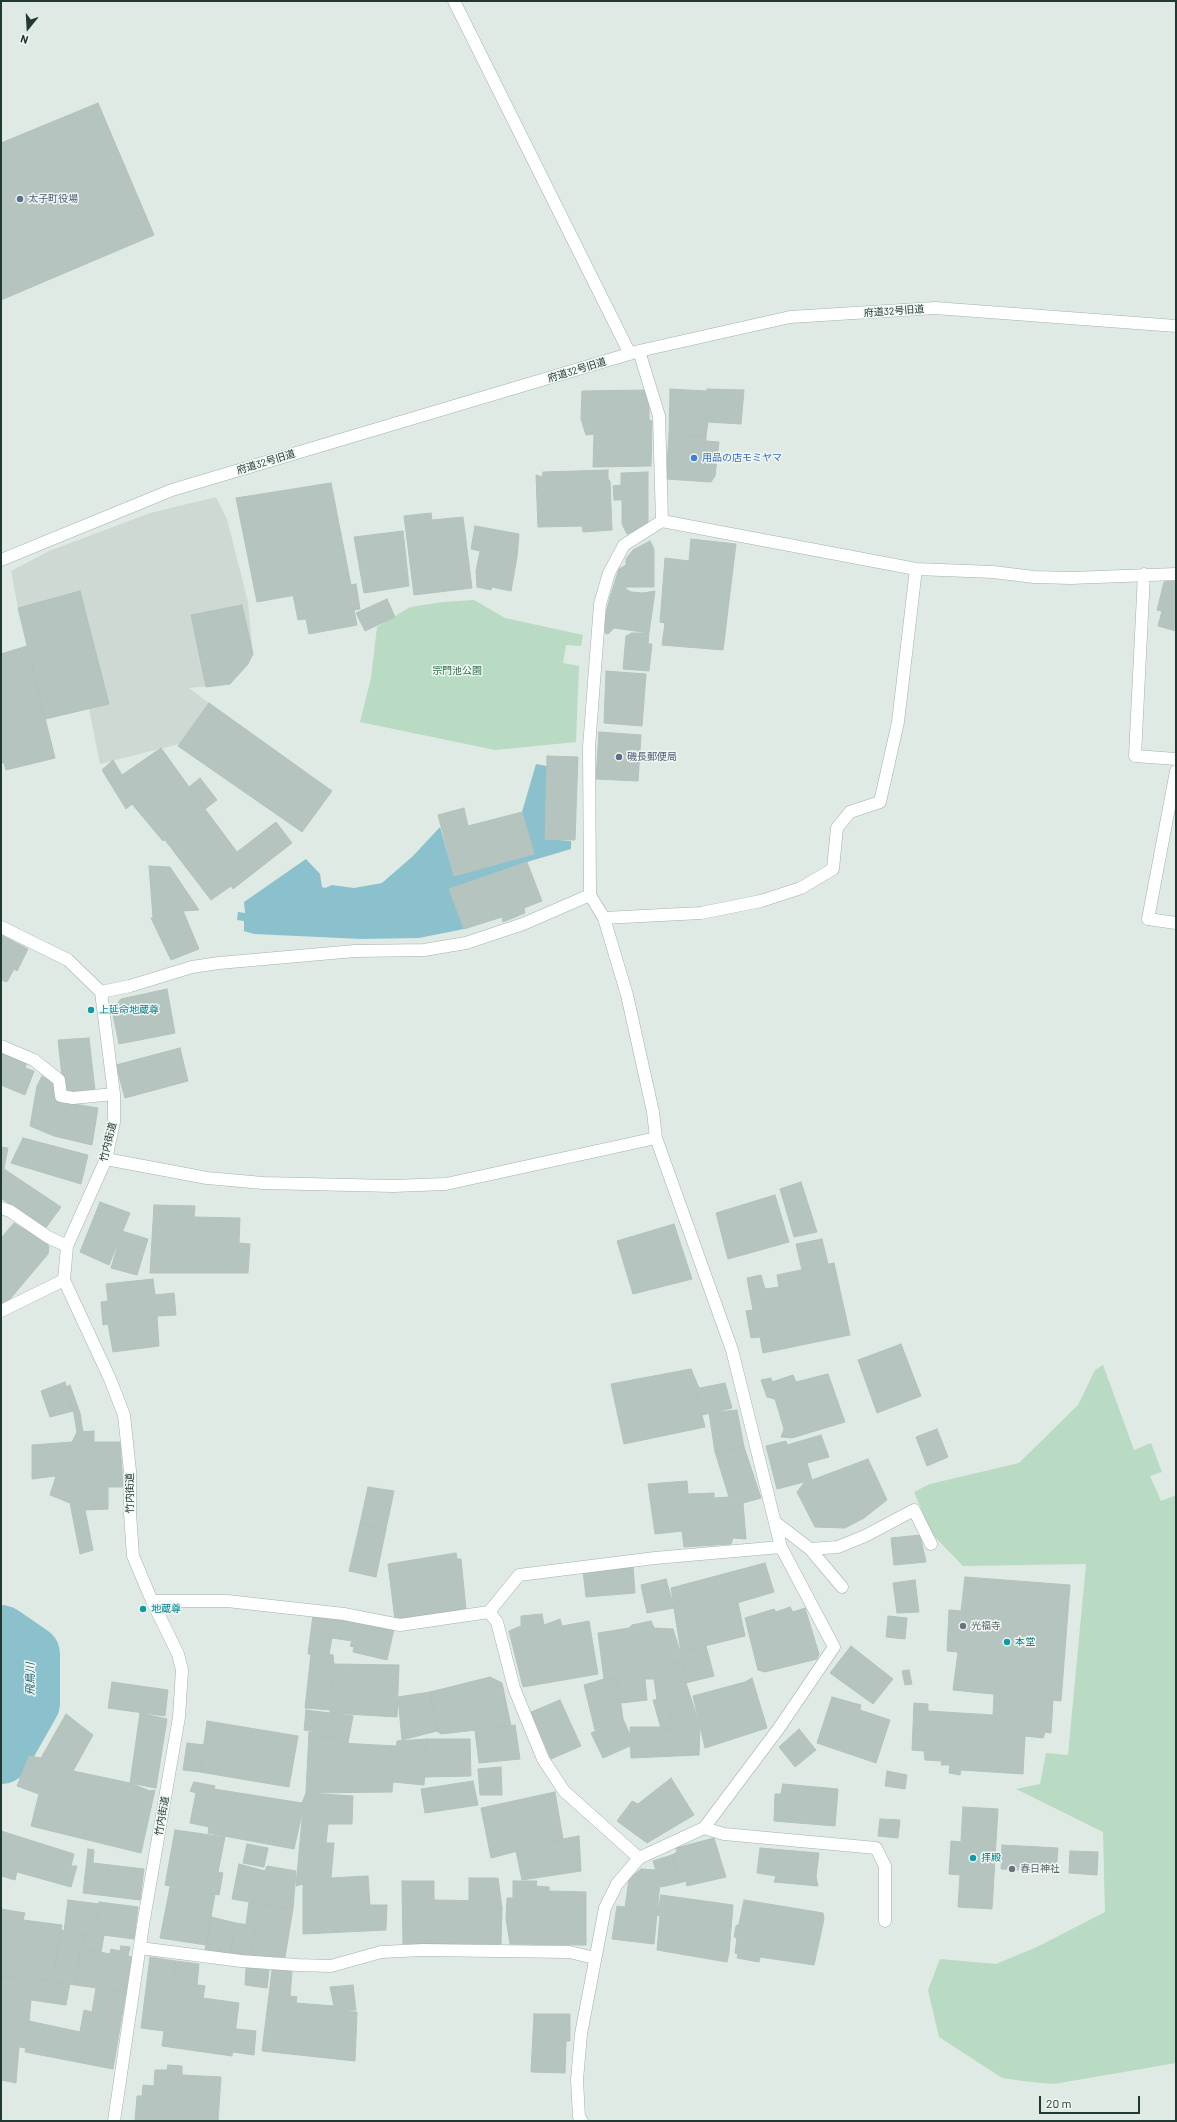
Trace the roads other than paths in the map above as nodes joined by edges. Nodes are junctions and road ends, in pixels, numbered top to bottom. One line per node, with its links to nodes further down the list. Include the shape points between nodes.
1 (454, 1): 3 (street)
2 (1176, 326): 3 (street, 府道32号旧道, via 936,308 790,318)
3 (634, 353): 4 (street, via 659,416); 5 (street, 府道32号旧道, via 172,490)
4 (662, 521): 6 (street); 11 (street, via 624,546 609,573 600,604 589,747)
5 (1, 560)
6 (916, 569): 7 (street, via 1072,578); 12 (street, via 898,722 880,802 850,812 837,828 833,869 802,888 761,901 701,913)
7 (1144, 574): 8 (street); 9 (street, via 1135,756)
8 (1176, 574)
9 (1176, 759)
10 (1176, 771): 13 (street, via 1148,919)
11 (590, 895): 12 (street); 15 (street, via 523,924 466,943 424,950 355,951 219,962)
12 (604, 918): 18 (street, via 626,995 654,1112)
13 (1176, 924)
14 (1, 927): 15 (street, via 68,960)
15 (101, 992): 17 (street, 竹内街道)
16 (1, 1046): 17 (street, via 34,1060 59,1080 61,1096 73,1098)
17 (114, 1094): 19 (street, 竹内街道, via 114,1122)
18 (656, 1138): 19 (street, via 446,1184 377,1186 263,1183 206,1178); 24 (street, via 732,1350)
19 (106, 1159): 21 (street, 竹内街道)
20 (1, 1208): 21 (street)
21 (67, 1246): 22 (street, 竹内街道)
22 (64, 1280): 23 (street); 29 (street, 竹内街道, via 124,1415 130,1471 133,1556)
23 (1, 1311)
24 (775, 1522): 26 (street); 27 (street)
25 (931, 1544): 27 (street, via 914,1510 838,1547)
26 (781, 1547): 30 (street, via 655,1558 519,1575); 31 (street, via 834,1647 779,1728)
27 (810, 1549): 28 (street)
28 (842, 1587)
29 (152, 1601): 30 (street, via 227,1601 344,1614 400,1625); 34 (street, 竹内街道, via 178,1654 182,1670 179,1717)
30 (489, 1612): 32 (street, via 497,1622 514,1688 543,1758 564,1791)
31 (704, 1828): 32 (street); 33 (street, via 724,1834 876,1848 884,1866)
32 (639, 1858): 35 (street, via 617,1884 605,1908)
33 (885, 1921)
34 (140, 1948): 35 (street, via 241,1961 331,1966 381,1952 423,1950 569,1952); 37 (street, 竹内街道)
35 (595, 1958): 36 (street, via 581,2034)
36 (576, 2120)
37 (114, 2121)

